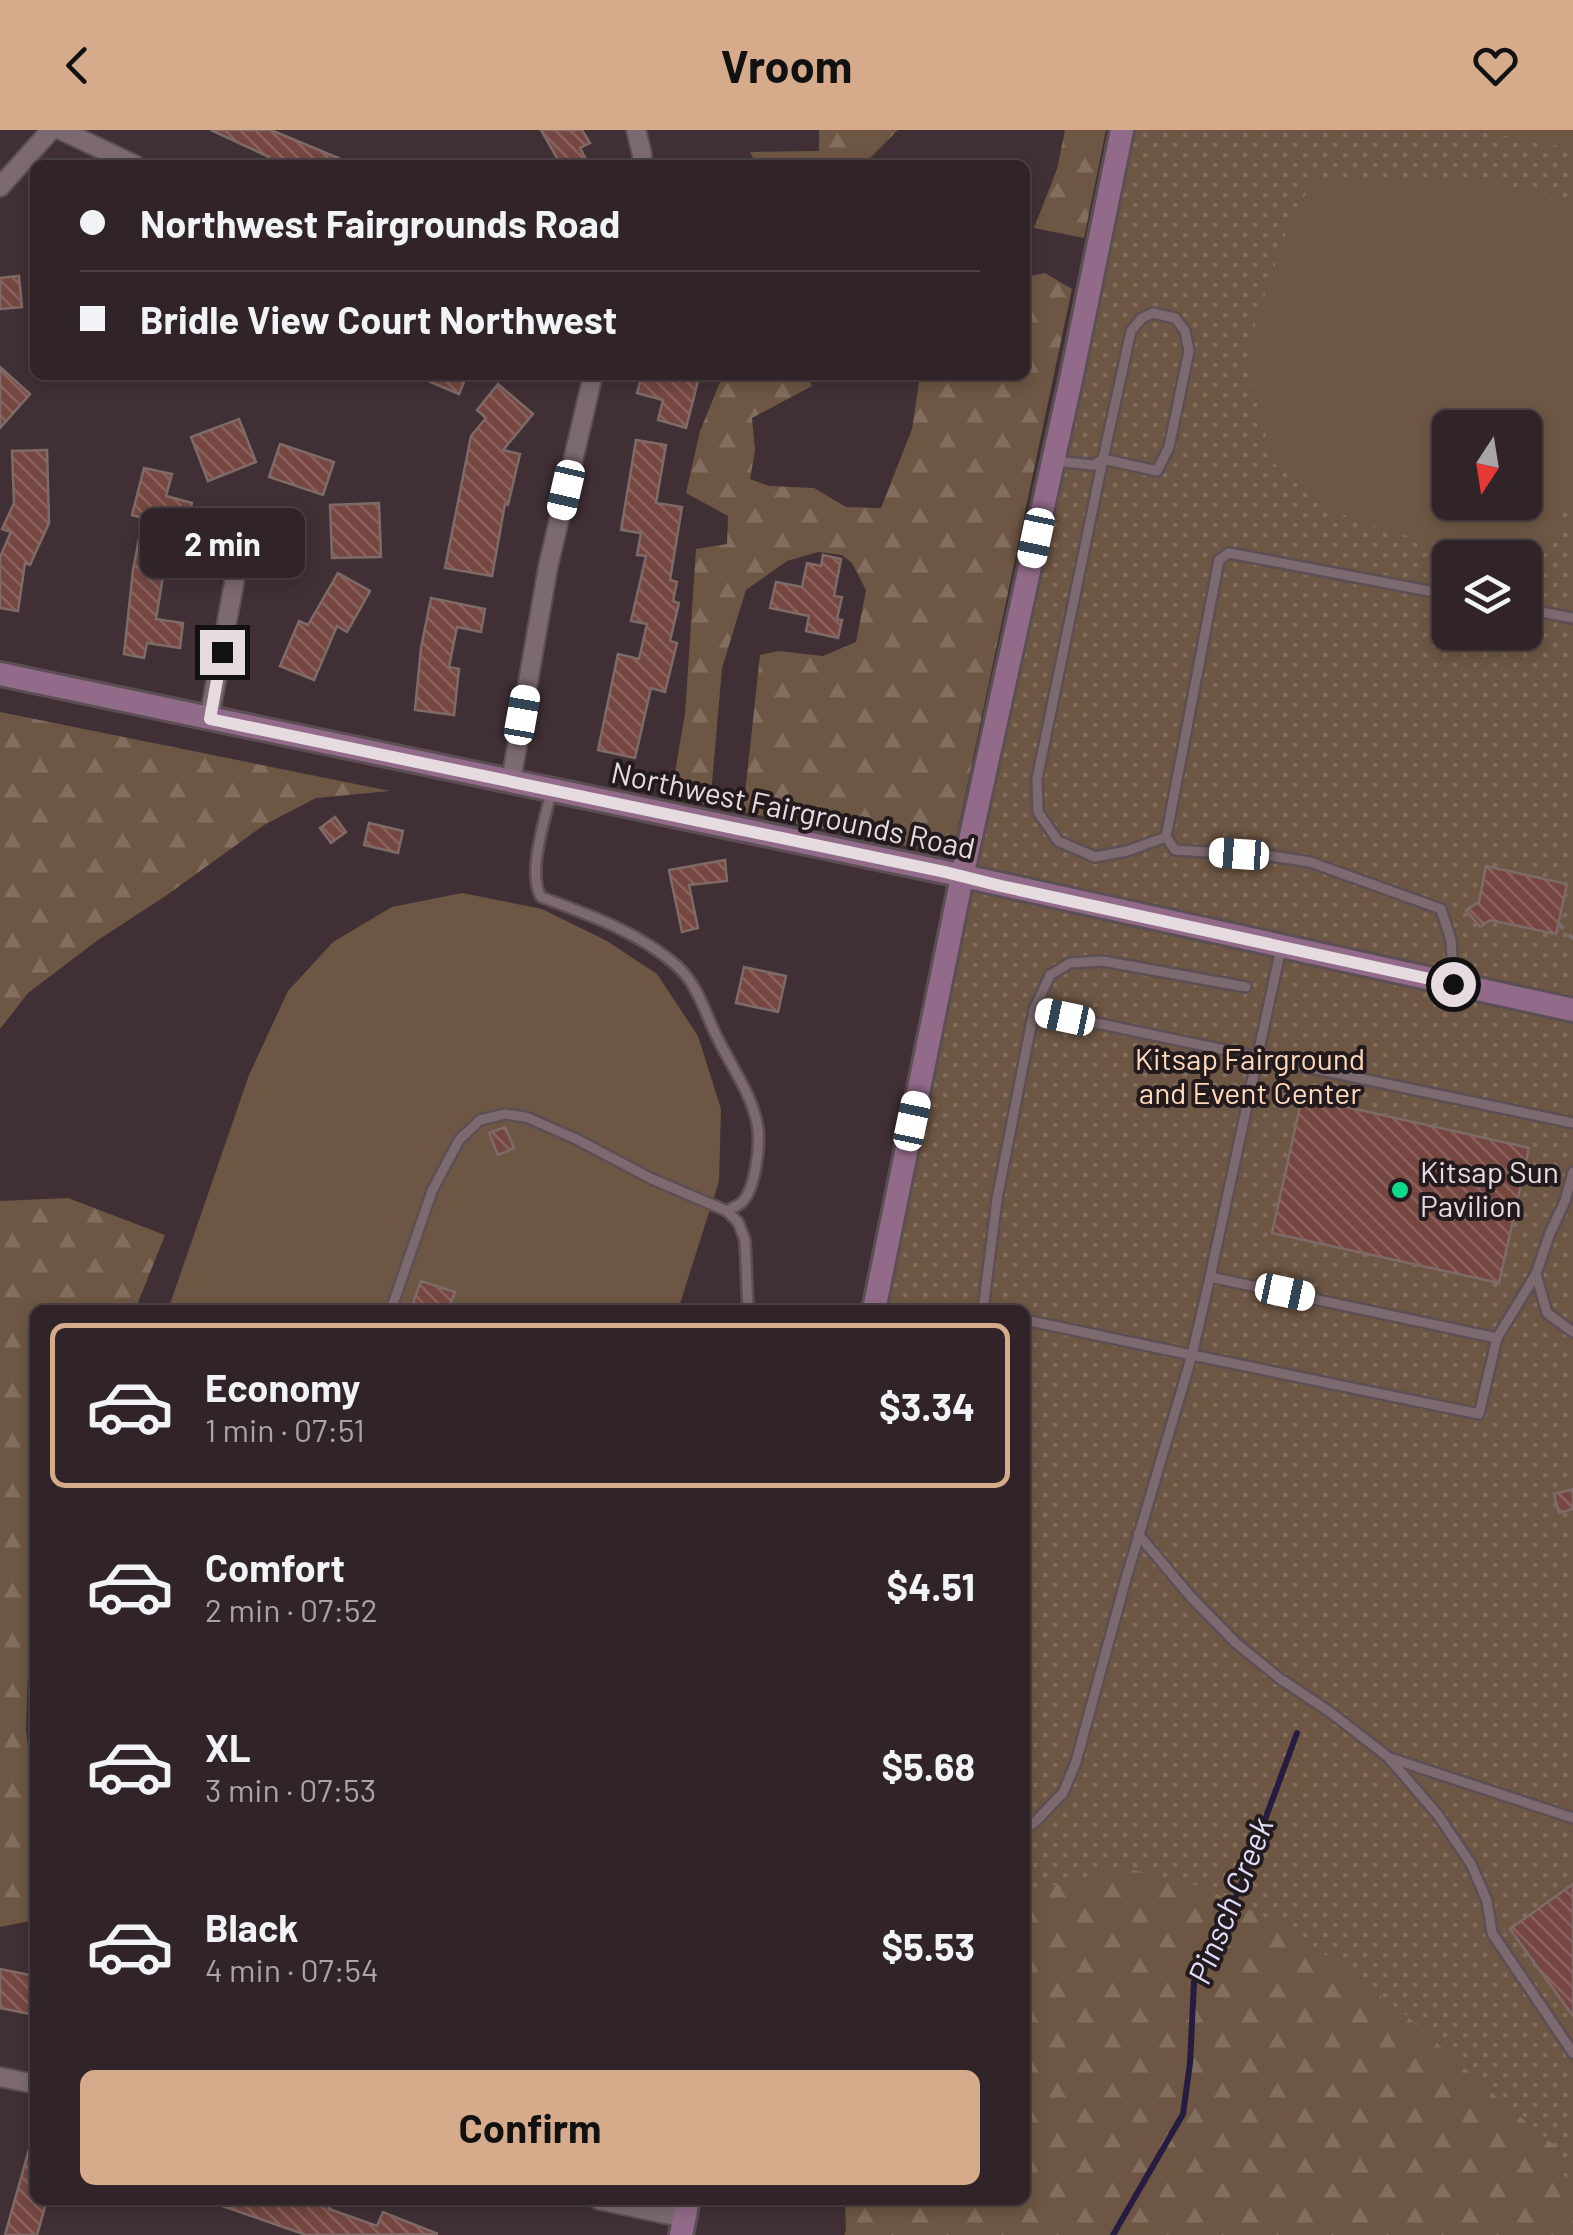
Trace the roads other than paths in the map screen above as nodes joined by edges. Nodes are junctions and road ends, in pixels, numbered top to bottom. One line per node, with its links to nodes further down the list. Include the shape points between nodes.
1 (50, 130): 7 (street)
2 (61, 130): 5 (street)
3 (636, 130): 6 (street)
4 (1122, 130): 10 (main road)
5 (124, 160)
6 (641, 160)
7 (0, 187)
8 (592, 380): 17 (street, via 548,568)
9 (1102, 459): 9 (lane, via 1131,331 1153,313 1175,318 1189,351 1169,447 1157,471); 10 (lane, via 1094,465); 19 (lane, via 1037,779 1038,812 1058,841 1095,857)
10 (1053, 460): 20 (main road)
11 (242, 540): 16 (street)
12 (1432, 592): 19 (lane, via 1230,554 1219,560)
13 (1542, 612): 14 (lane)
14 (1573, 618)
15 (0, 674): 16 (main road, Northwest Fairgrounds Road)
16 (210, 719): 17 (main road, Northwest Fairgrounds Road)
17 (511, 781): 18 (main road, Northwest Fairgrounds Road)
18 (552, 790): 20 (main road, Northwest Fairgrounds Road); 29 (lane, via 536,870 541,897 630,935 679,968 695,987 747,1094 758,1124 756,1164 743,1202)
19 (1166, 837): 22 (lane, via 1175,850 1310,862 1441,909)
20 (962, 877): 21 (main road, Northwest Fairgrounds Road); 34 (main road)
21 (1281, 947): 22 (main road, Northwest Fairgrounds Road); 26 (lane)
22 (1453, 984): 25 (main road, Northwest Fairgrounds Road)
23 (1246, 988): 24 (lane, via 1103,962 1070,963 1050,975)
24 (1034, 1010): 26 (lane); 35 (lane)
25 (1573, 1010)
26 (1257, 1057): 27 (lane); 31 (lane)
27 (1573, 1124)
28 (1573, 1172): 30 (lane)
29 (728, 1211): 32 (lane, via 526,1116 480,1120 459,1140 432,1190); 33 (lane, via 745,1240)
30 (1536, 1274): 37 (lane, via 1548,1313); 38 (lane)
31 (1210, 1277): 38 (lane); 39 (lane)
32 (393, 1305)
33 (748, 1305)
34 (875, 1305)
35 (984, 1305)
36 (1030, 1321): 39 (lane)
37 (1573, 1332)
38 (1498, 1338): 39 (lane, via 1479,1414)
39 (1192, 1355): 40 (lane)
40 (1138, 1534): 41 (lane, via 1236,1643); 43 (lane, via 1076,1762 1063,1793)
41 (1388, 1758): 42 (lane); 44 (lane, via 1471,1864 1492,1932)
42 (1573, 1818)
43 (1030, 1826)
44 (1573, 2054)
45 (0, 2077): 46 (street)
46 (30, 2083)
47 (623, 2205): 48 (street)
48 (685, 2218)

